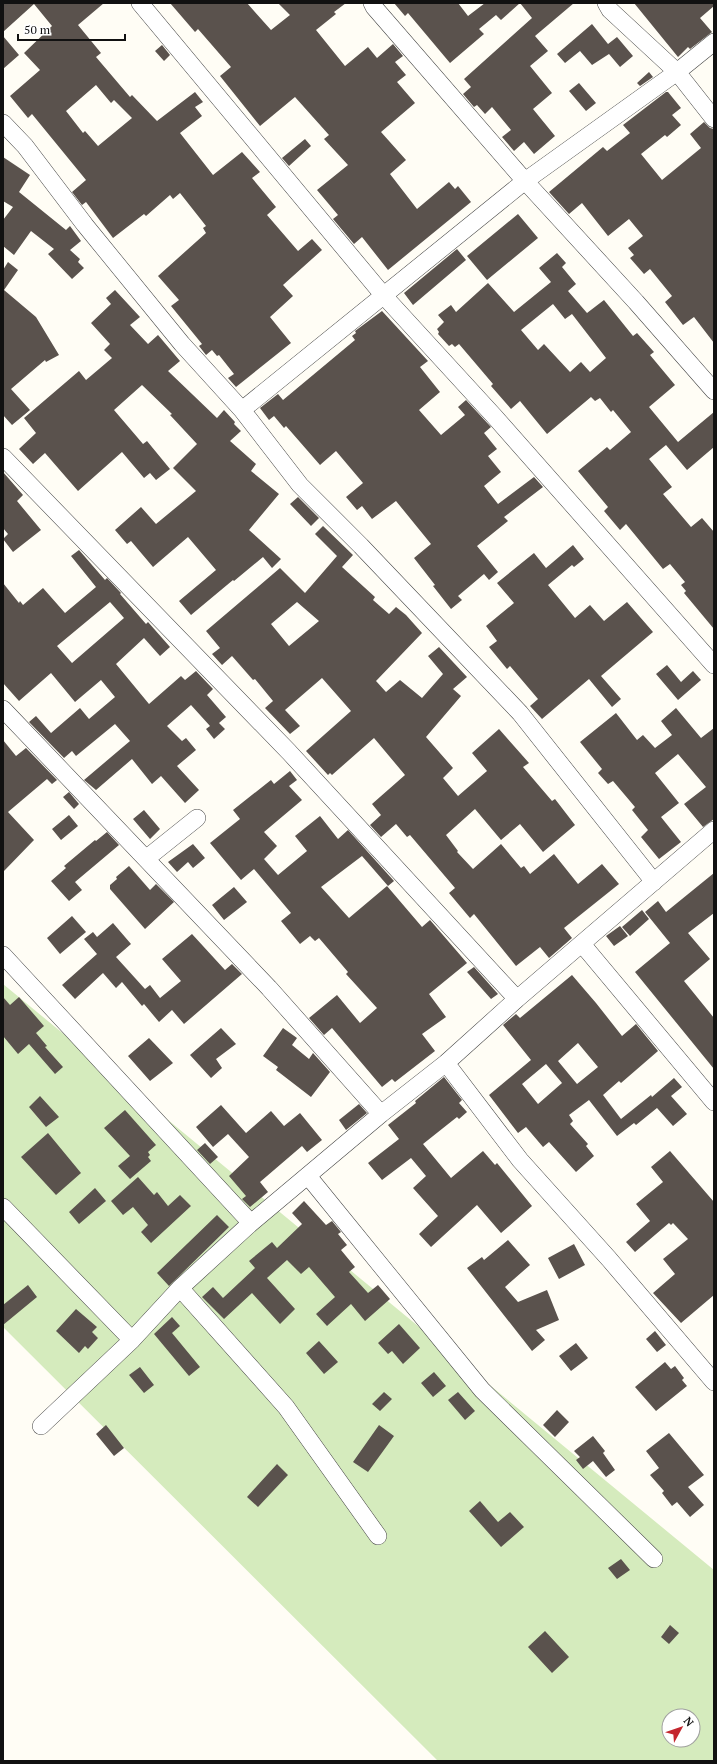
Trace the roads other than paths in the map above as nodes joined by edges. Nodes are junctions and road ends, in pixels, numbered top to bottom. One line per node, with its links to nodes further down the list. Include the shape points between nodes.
1 (140, 3): 9 (street)
2 (372, 3): 8 (street)
3 (606, 3): 5 (street, via 610,10)
4 (714, 42): 5 (street)
5 (677, 72): 6 (street); 8 (street)
6 (714, 119)
7 (3, 123): 11 (street, via 182,344)
8 (525, 181): 9 (street); 10 (street)
9 (384, 296): 11 (street); 13 (street)
10 (714, 391)
11 (242, 410): 18 (street, via 300,485 520,713)
12 (3, 457): 21 (street, via 289,752)
13 (714, 665)
14 (3, 709): 17 (street)
15 (197, 818): 17 (street)
16 (714, 830): 18 (street)
17 (147, 858): 24 (street, via 270,988)
18 (654, 882): 19 (street)
19 (582, 944): 21 (street); 23 (street)
20 (3, 955): 27 (street)
21 (517, 999): 22 (street)
22 (446, 1062): 24 (street); 30 (street, via 520,1160)
23 (714, 1102)
24 (381, 1114): 25 (street)
25 (308, 1176): 27 (street); 33 (street, via 482,1390)
26 (3, 1208): 29 (street)
27 (251, 1223): 28 (street)
28 (180, 1288): 29 (street); 32 (street, via 286,1407)
29 (132, 1340): 31 (street)
30 (714, 1382)
31 (41, 1426)
32 (378, 1536)
33 (654, 1559)

